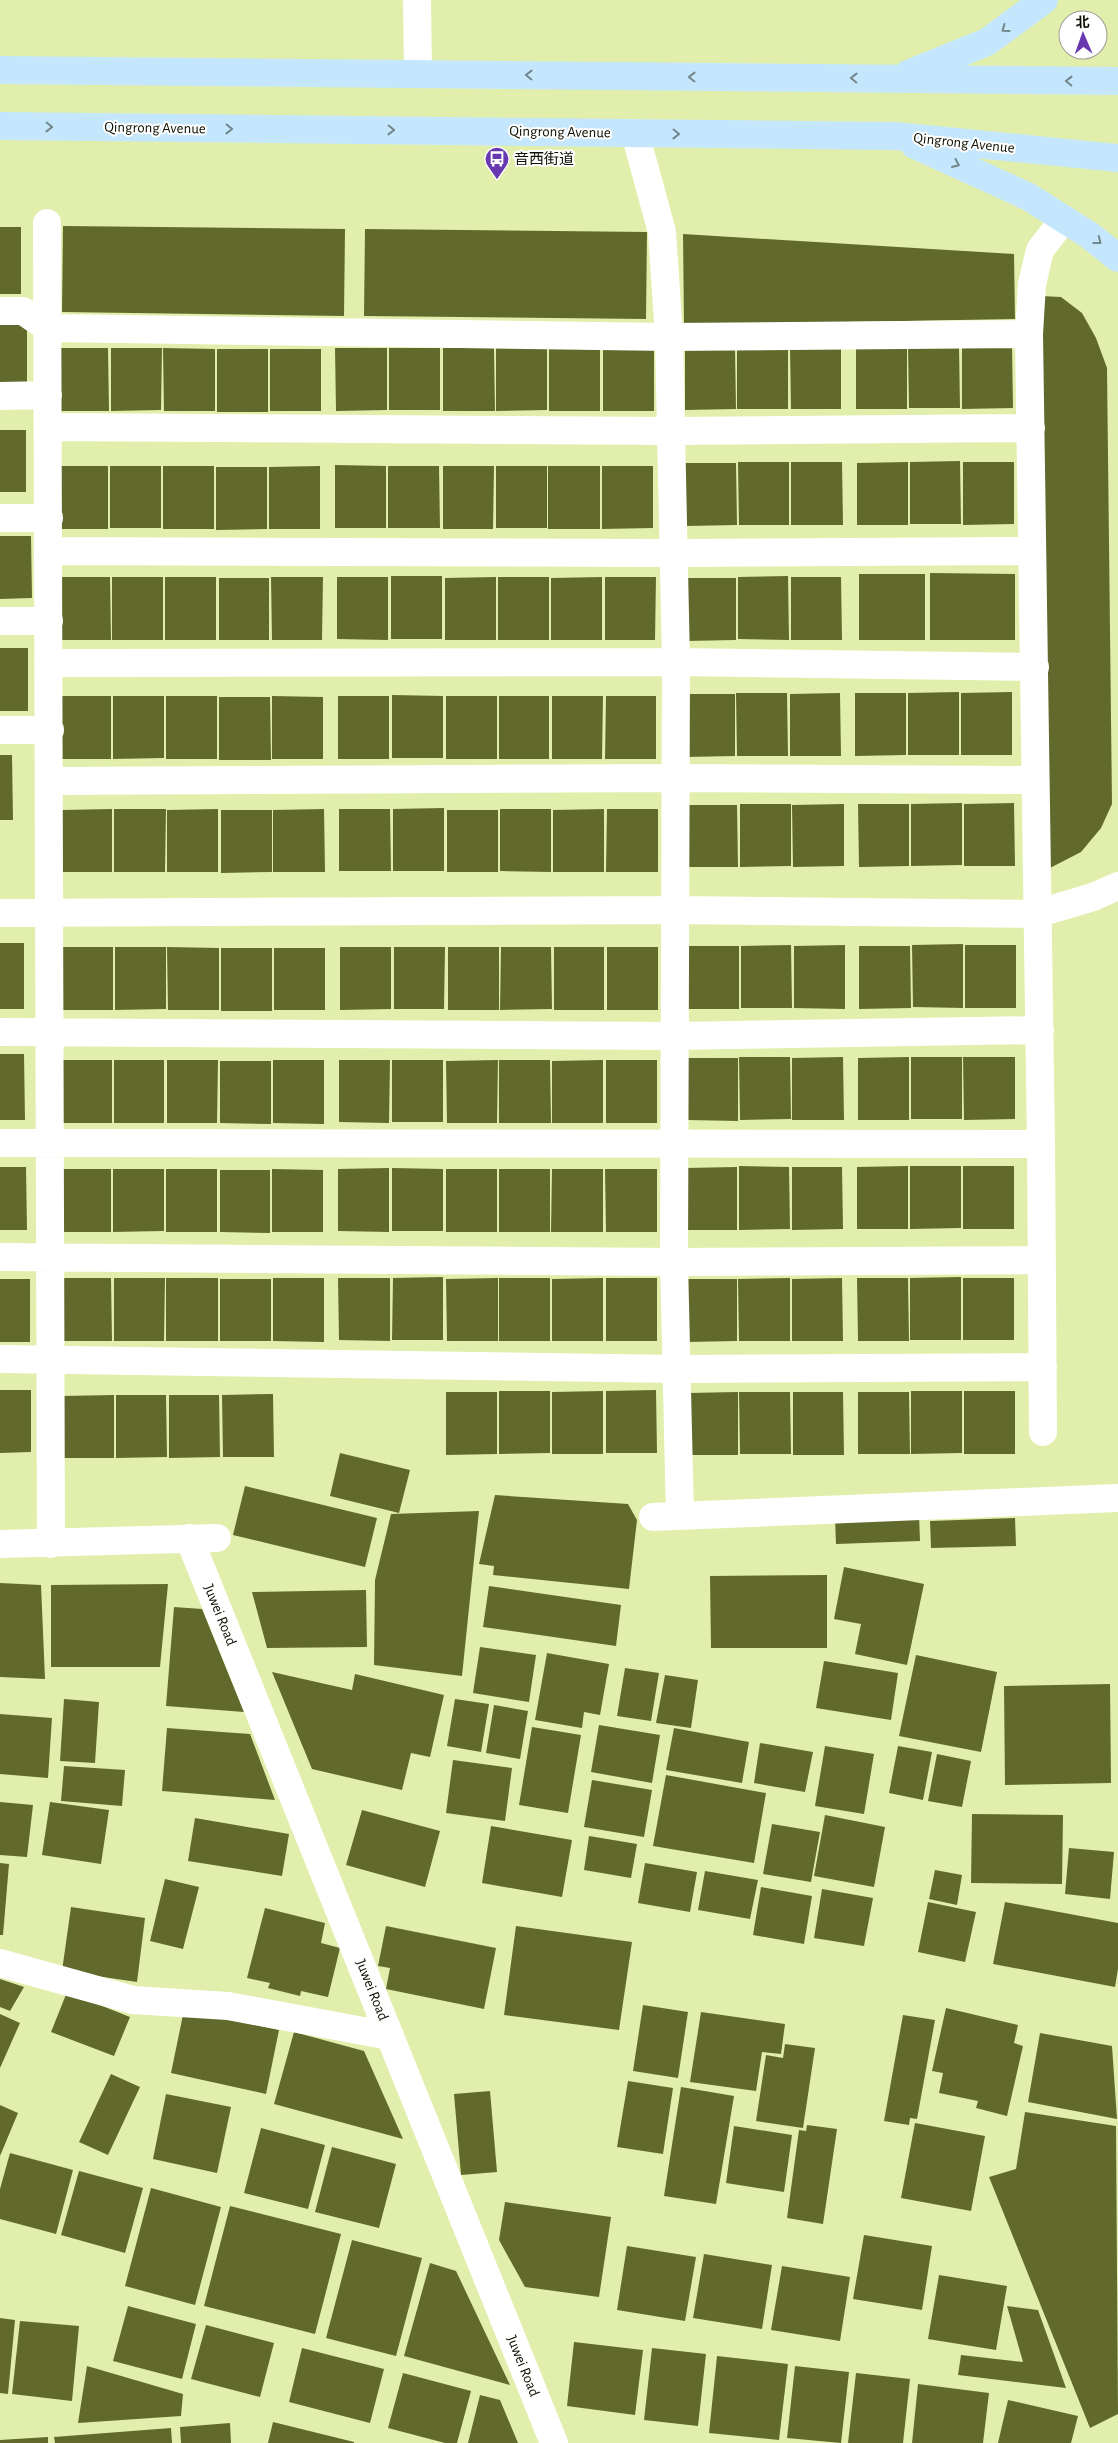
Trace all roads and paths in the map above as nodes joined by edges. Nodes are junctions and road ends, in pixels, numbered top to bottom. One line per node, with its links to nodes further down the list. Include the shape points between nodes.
1 (418, 0): 4 (street)
2 (1044, 0): 5 (main road, one-way to 5, via 987,42)
3 (0, 70): 4 (main road)
4 (418, 74): 5 (main road, one-way to 4)
5 (895, 79): 6 (main road, one-way to 5)
6 (1118, 81)
7 (0, 126): 8 (main road, Qingrong Avenue, one-way to 8)
8 (636, 133): 9 (main road, Qingrong Avenue, one-way to 9); 17 (street, via 662,232)
9 (895, 136): 10 (main road, Qingrong Avenue); 11 (main road, one-way to 11, via 1028,196)
10 (1118, 158)
11 (1064, 219): 13 (main road, one-way to 13); 16 (street, via 1040,250 1032,284)
12 (48, 222): 15 (street)
13 (1118, 258)
14 (0, 311): 15 (street, via 23,311)
15 (48, 328): 17 (street); 18 (street)
16 (1029, 334): 17 (street); 21 (street)
17 (669, 337): 22 (street)
18 (48, 395): 19 (street); 20 (street)
19 (0, 396)
20 (48, 427): 22 (street); 24 (street)
21 (1031, 428): 22 (street); 26 (street)
22 (672, 431): 27 (street)
23 (0, 518): 24 (street)
24 (49, 518): 25 (street)
25 (49, 551): 27 (street); 29 (street)
26 (1032, 551): 27 (street); 32 (street)
27 (674, 553): 30 (street)
28 (0, 621): 29 (street)
29 (49, 621): 31 (street)
30 (676, 662): 31 (street); 32 (street); 35 (street)
31 (48, 664): 34 (street)
32 (1034, 667): 36 (street)
33 (0, 730): 34 (street)
34 (50, 730): 37 (street)
35 (677, 778): 36 (street); 37 (street); 39 (street)
36 (1035, 780): 42 (street)
37 (50, 781): 41 (street)
38 (1118, 886): 42 (street)
39 (677, 910): 41 (street); 42 (street); 46 (street)
40 (0, 913): 41 (street)
41 (49, 913): 45 (street)
42 (1036, 914): 43 (street)
43 (1040, 1030): 46 (street); 50 (street)
44 (0, 1032): 45 (street)
45 (50, 1032): 46 (street); 49 (street)
46 (674, 1036): 47 (street)
47 (674, 1142): 49 (street); 50 (street); 54 (street)
48 (0, 1143): 49 (street)
49 (51, 1143): 52 (street)
50 (1041, 1144): 53 (street)
51 (0, 1257): 52 (street)
52 (52, 1257): 54 (street); 56 (street)
53 (1041, 1260): 54 (street); 57 (street)
54 (674, 1262): 58 (street)
55 (0, 1359): 56 (street)
56 (52, 1359): 58 (street); 66 (street)
57 (1043, 1367): 58 (street); 59 (street)
58 (678, 1369): 61 (street)
59 (1043, 1432)
60 (1118, 1498): 61 (street)
61 (680, 1516): 62 (street)
62 (653, 1517)
63 (189, 1538): 64 (street); 66 (street); 68 (street, Juwei Road)
64 (217, 1538)
65 (0, 1544): 66 (street)
66 (52, 1544)
67 (0, 1963): 68 (street, via 133,2000 228,2006)
68 (390, 2036): 69 (street, Juwei Road)
69 (554, 2443)

